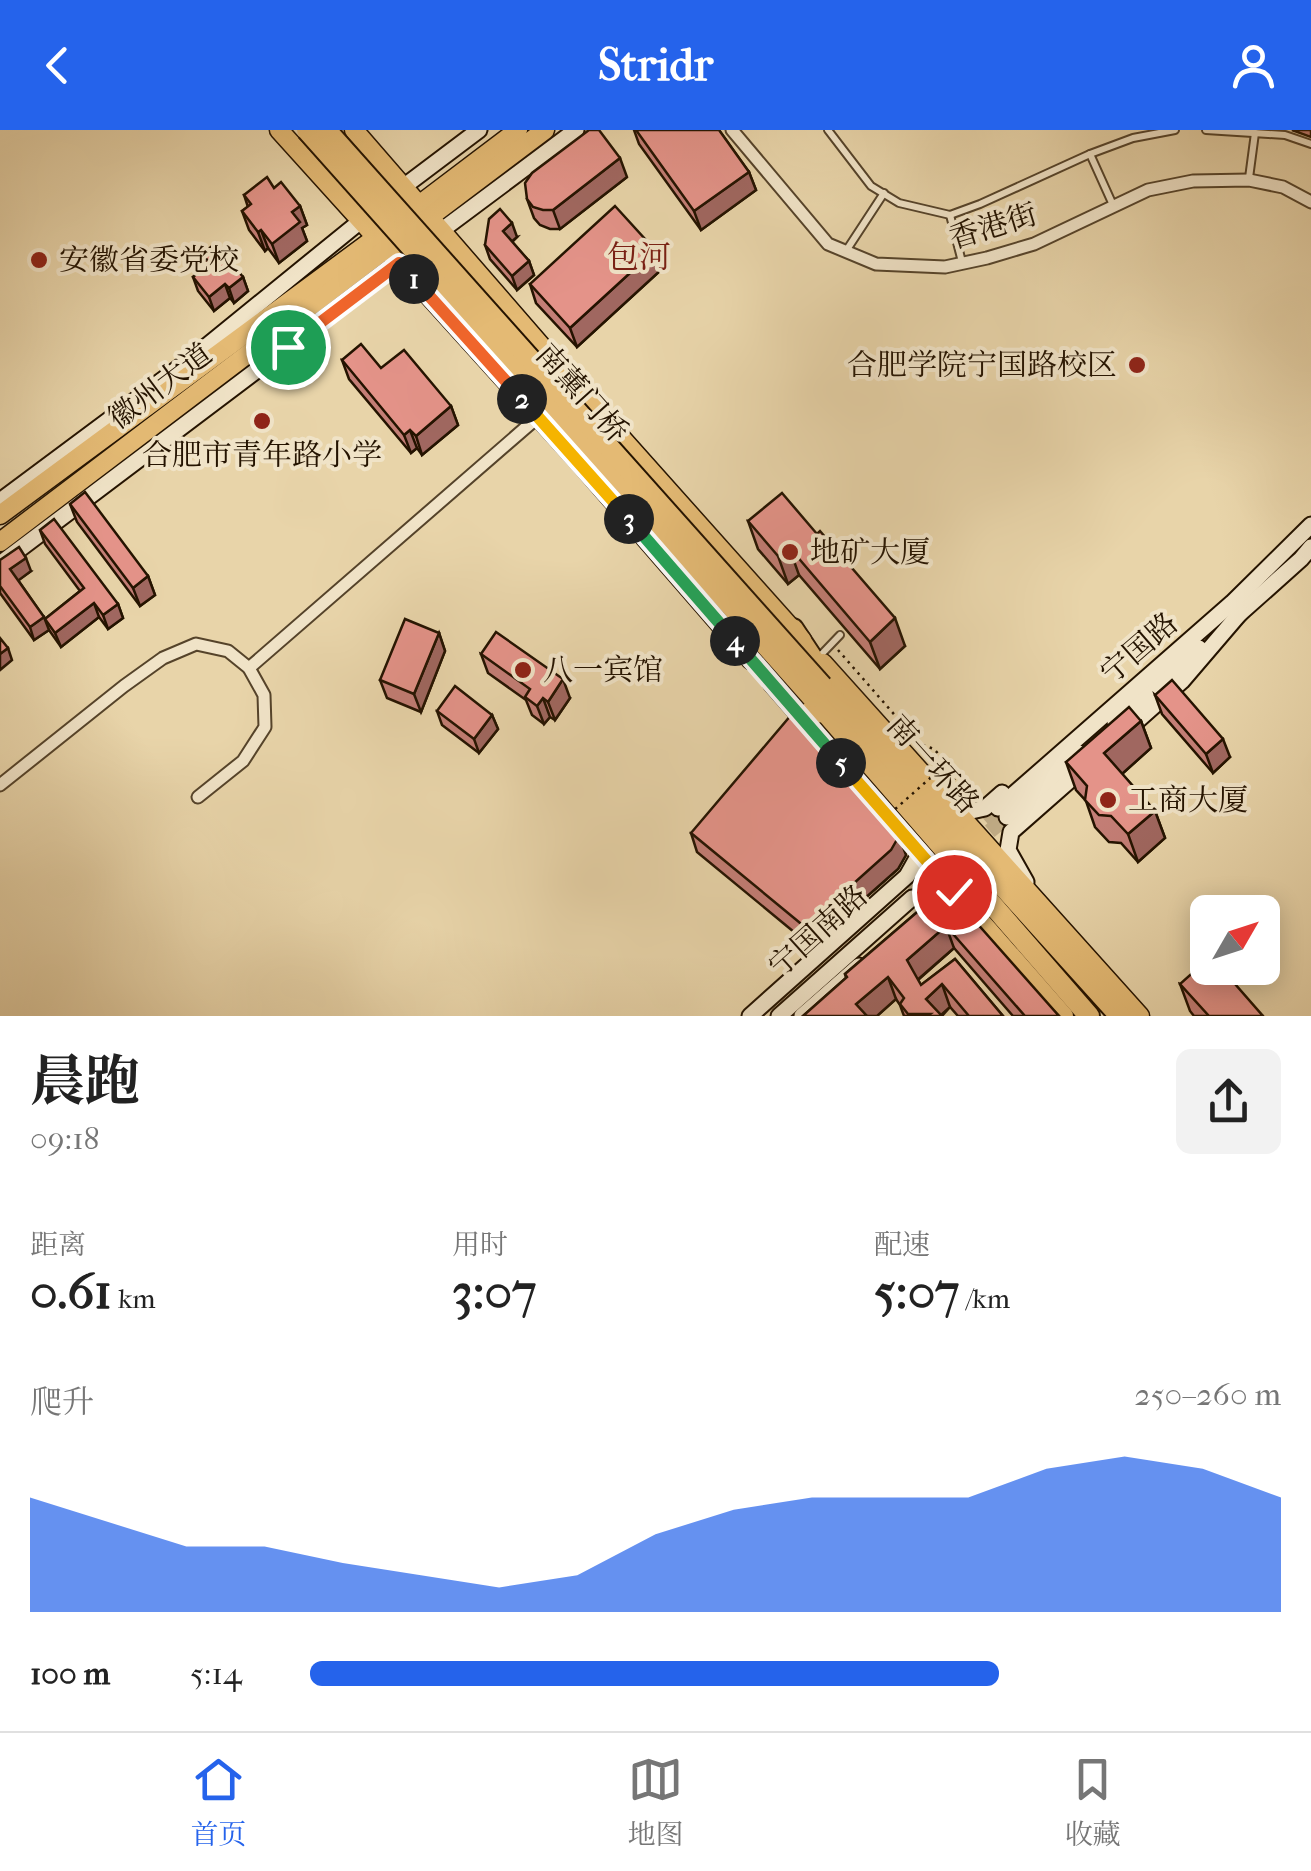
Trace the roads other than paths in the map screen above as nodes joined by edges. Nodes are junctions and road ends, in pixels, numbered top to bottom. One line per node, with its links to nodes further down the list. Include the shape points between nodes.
1 (279, 130): 23 (main road)
2 (307, 130): 40 (highway, 南薰门桥, bridge)
3 (326, 130): 40 (highway, 南薰门桥, bridge)
4 (354, 130): 17 (main road)
5 (478, 130): 17 (main road)
6 (518, 130): 22 (main road, 徽州大道)
7 (545, 130): 22 (main road, 徽州大道)
8 (576, 130): 22 (main road)
9 (732, 130): 25 (street, 香港街, via 828,244)
10 (828, 130): 18 (lane)
11 (1174, 130): 15 (lane)
12 (1206, 130): 13 (lane)
13 (1255, 133): 14 (lane); 16 (lane)
14 (1311, 144)
15 (1090, 154): 20 (lane); 21 (lane)
16 (1249, 180): 19 (street, 香港街); 20 (street, 香港街, via 1193,180)
17 (404, 186): 22 (main road); 23 (main road)
18 (884, 194): 21 (lane); 25 (lane)
19 (1311, 202)
20 (1113, 206): 26 (street, 香港街, via 1034,244)
21 (950, 215): 26 (lane)
22 (430, 217): 24 (main road, 徽州大道); 24 (main road); 35 (main road)
23 (362, 220): 24 (main road); 28 (main road)
24 (388, 249): 27 (main road); 29 (main road, 徽州大道); 31 (main road, 徽州大道); 33 (main road)
25 (846, 251): 26 (street, 香港街, via 876,264)
26 (962, 264)
27 (538, 417): 37 (main road); 39 (street)
28 (0, 502)
29 (0, 515)
30 (1311, 525): 32 (main road, 宁国路)
31 (0, 542)
32 (1307, 544): 34 (main road, 宁国路)
33 (0, 564)
34 (1236, 608): 42 (main road, via 1182,681); 46 (main road, 宁国路); 47 (main road, via 1176,640 986,808)
35 (793, 629): 38 (main road); 41 (highway)
36 (840, 635): 38 (lane)
37 (743, 650): 41 (highway); 48 (main road)
38 (818, 658): 47 (main road)
39 (249, 668): 44 (street, via 228,650 196,644 163,658); 45 (street, via 264,695 265,727 242,761)
40 (817, 691): 41 (highway, 南一环路)
41 (854, 734): 53 (highway, 南一环路); 59 (highway, 南一环路)
42 (1111, 744)
43 (1096, 756): 49 (main road, via 1011,832 1008,850)
44 (0, 785)
45 (198, 797)
46 (1002, 812)
47 (958, 814): 49 (main road)
48 (920, 853): 52 (main road); 54 (main road, via 908,876)
49 (1037, 902): 53 (main road); 61 (main road)
50 (944, 904): 52 (main road)
51 (908, 922): 57 (main road)
52 (994, 937): 58 (main road)
53 (1070, 960): 60 (highway, 南一环路)
54 (750, 1016)
55 (764, 1016): 56 (main road, 宁国南路, via 910,893)
56 (778, 1016)
57 (802, 1016)
58 (1064, 1016)
59 (1089, 1016)
60 (1120, 1016)
61 (1140, 1016)

